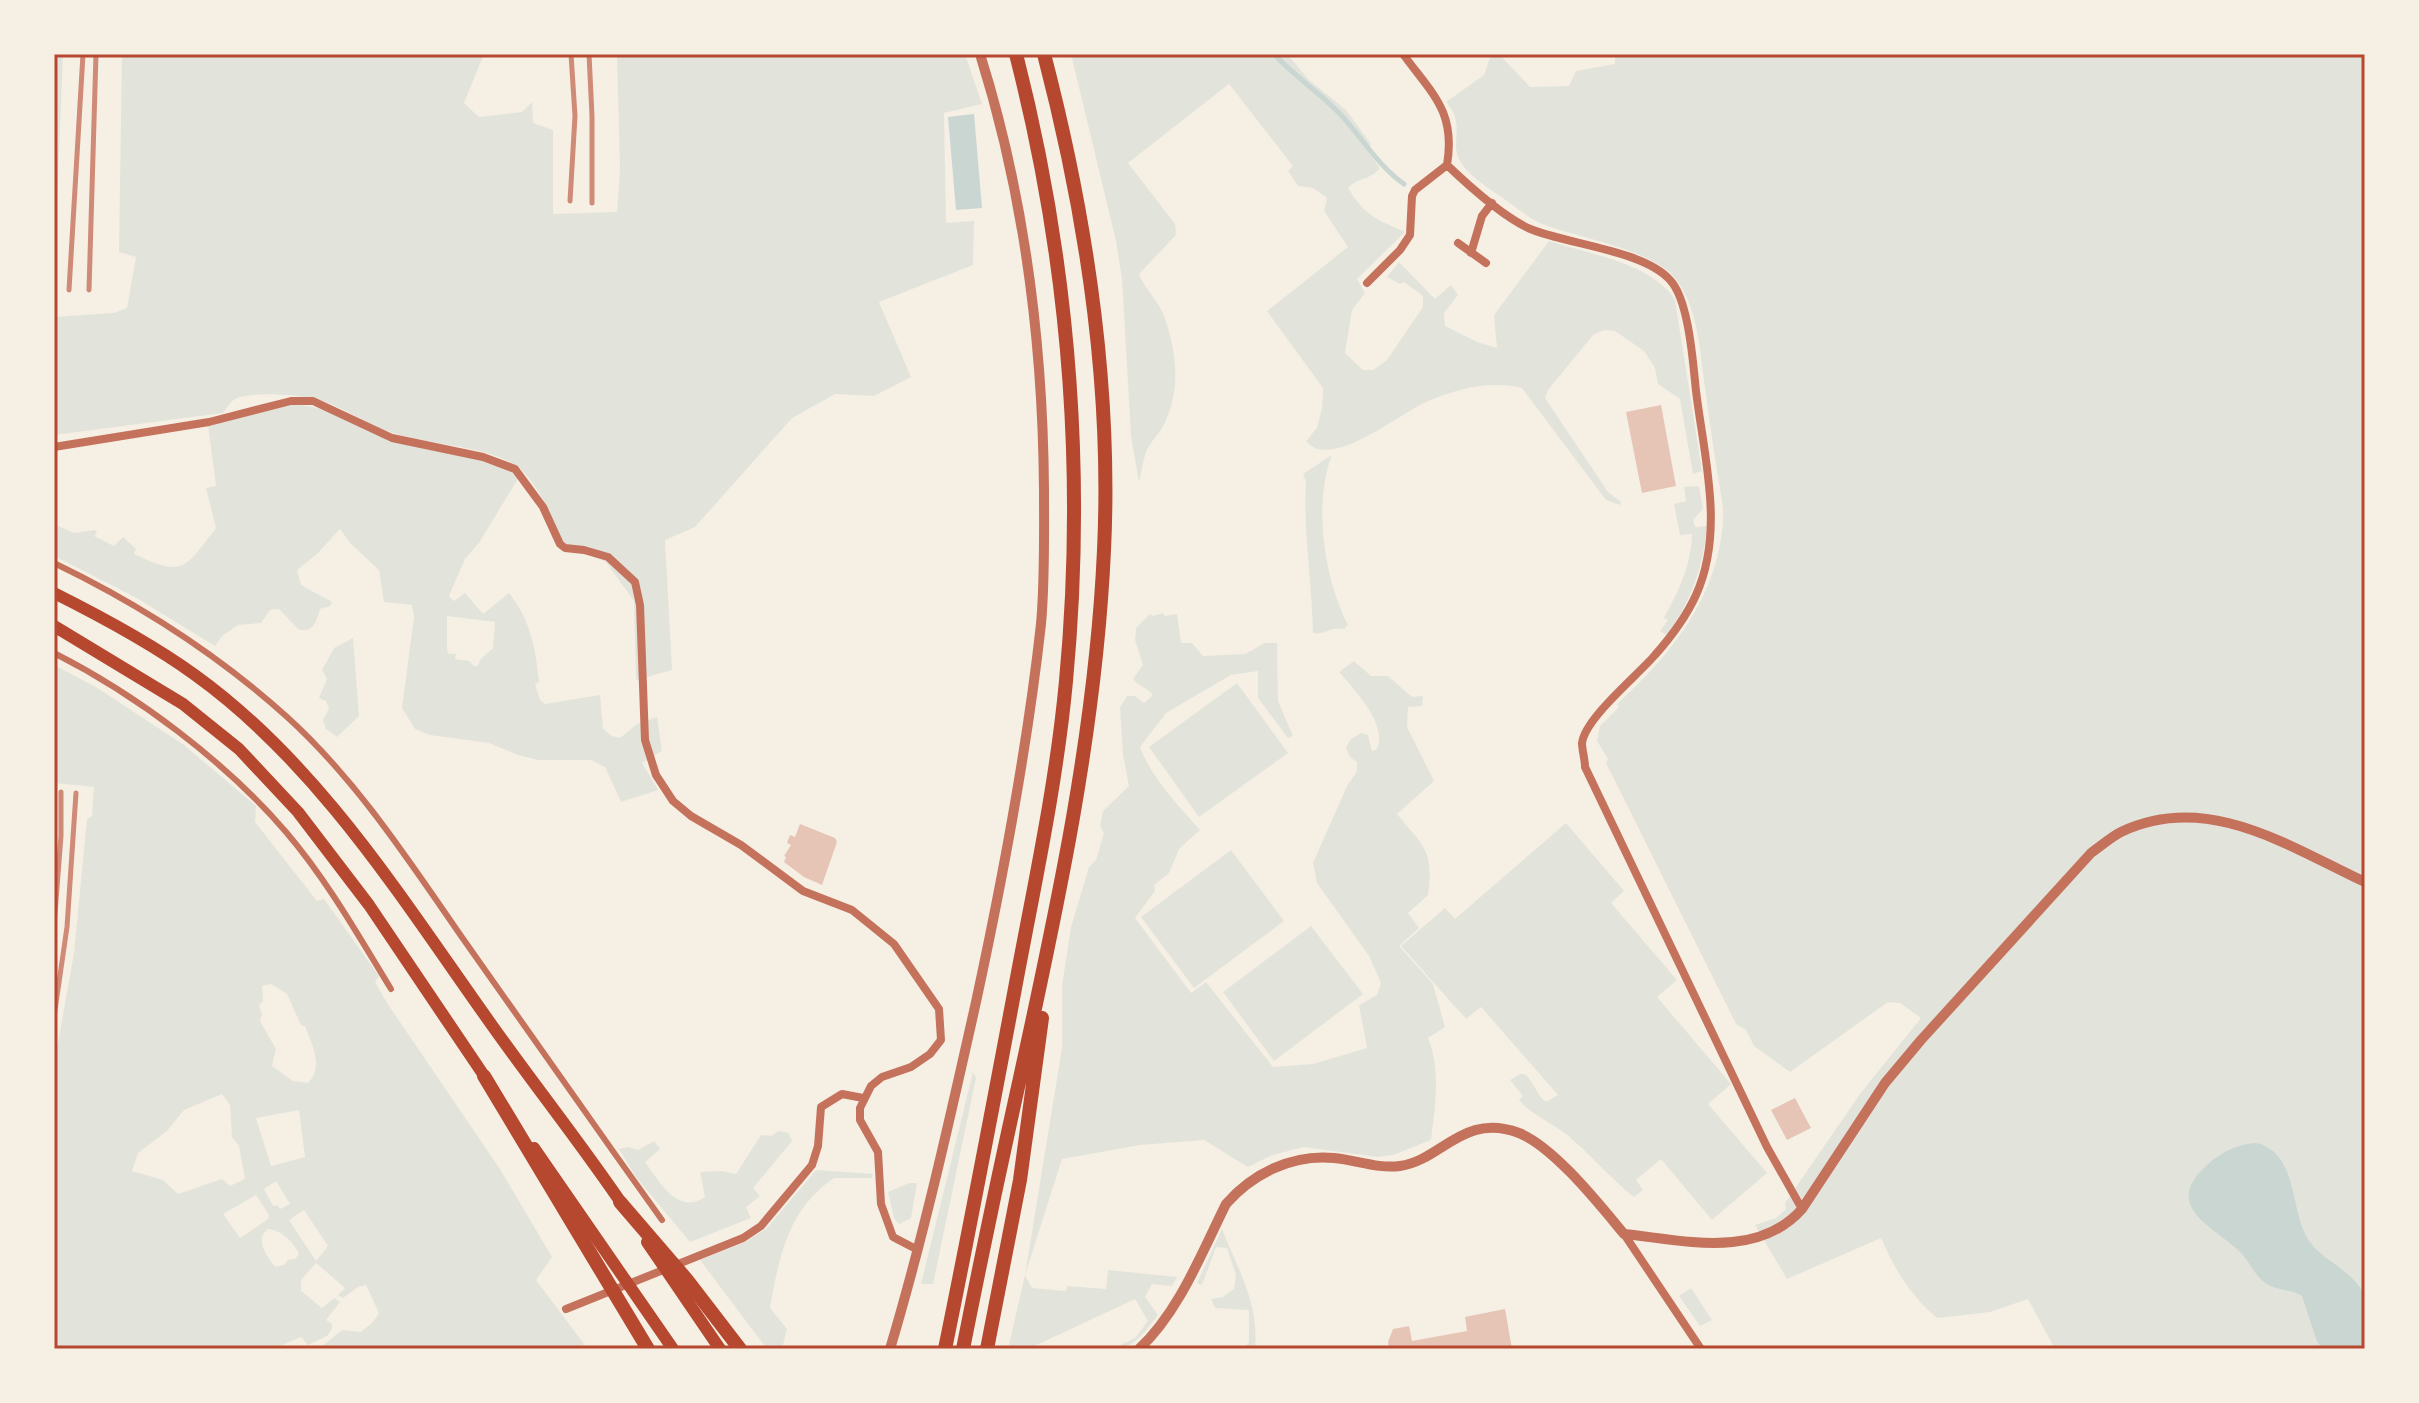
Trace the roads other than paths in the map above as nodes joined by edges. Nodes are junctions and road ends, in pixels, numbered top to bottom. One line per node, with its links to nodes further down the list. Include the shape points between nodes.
1 (980, 54): 25 (street, via 1026,241 1038,333 1044,565 1020,784 942,1156)
2 (1016, 54): 32 (highway, via 1053,223 1069,364 1072,597 1053,792)
3 (1044, 54): 17 (highway, via 1089,267 1105,448 1097,643)
4 (1403, 54): 5 (street, via 1447,115)
5 (1447, 165): 6 (street); 10 (street, via 1415,190 1410,235)
6 (1492, 203): 8 (street, via 1482,216); 22 (street, via 1528,228 1650,266 1670,279 1680,297 1691,344 1712,523 1708,559 1680,624 1592,723 1582,741 1585,767 1767,1147)
7 (1458, 243): 8 (street)
8 (1471, 253): 9 (street)
9 (1486, 263)
10 (1367, 283)
11 (54, 447): 20 (street, via 313,401 392,438 515,469 543,507 560,544 608,557 635,582 645,740 656,775 673,801 803,891 852,910 894,944 932,995 939,1009 941,1040 911,1067 882,1077)
12 (54, 563): 23 (street, via 109,590 212,654 328,757 404,852)
13 (54, 593): 21 (main road, via 196,675 313,784 385,874)
14 (54, 626): 19 (main road, via 183,704 239,749 298,812 369,905)
15 (54, 653): 18 (street, via 194,745 287,833)
16 (2365, 882): 22 (street, via 2219,819 2153,820 2119,833 2091,853 1921,1040 1885,1083)
17 (1055, 918): 33 (highway); 34 (highway, via 1020,1180)
18 (391, 989)
19 (484, 1076): 27 (highway); 28 (main road)
20 (863, 1098): 25 (street, via 860,1120 878,1152 881,1204 893,1237); 26 (street, via 842,1094 821,1107 812,1165 761,1226)
21 (620, 1202): 29 (main road); 30 (highway)
22 (1802, 1209): 24 (street, via 1773,1232 1735,1242)
23 (662, 1220)
24 (1624, 1234): 35 (street, via 1542,1146 1517,1133 1474,1131 1404,1166 1301,1158 1266,1172 1226,1204 1177,1299); 36 (street)
25 (916, 1249): 31 (street)
26 (566, 1309)
27 (648, 1349)
28 (673, 1349)
29 (720, 1349)
30 (740, 1349)
31 (890, 1349)
32 (945, 1349)
33 (963, 1349)
34 (987, 1349)
35 (1139, 1349)
36 (1701, 1349)

